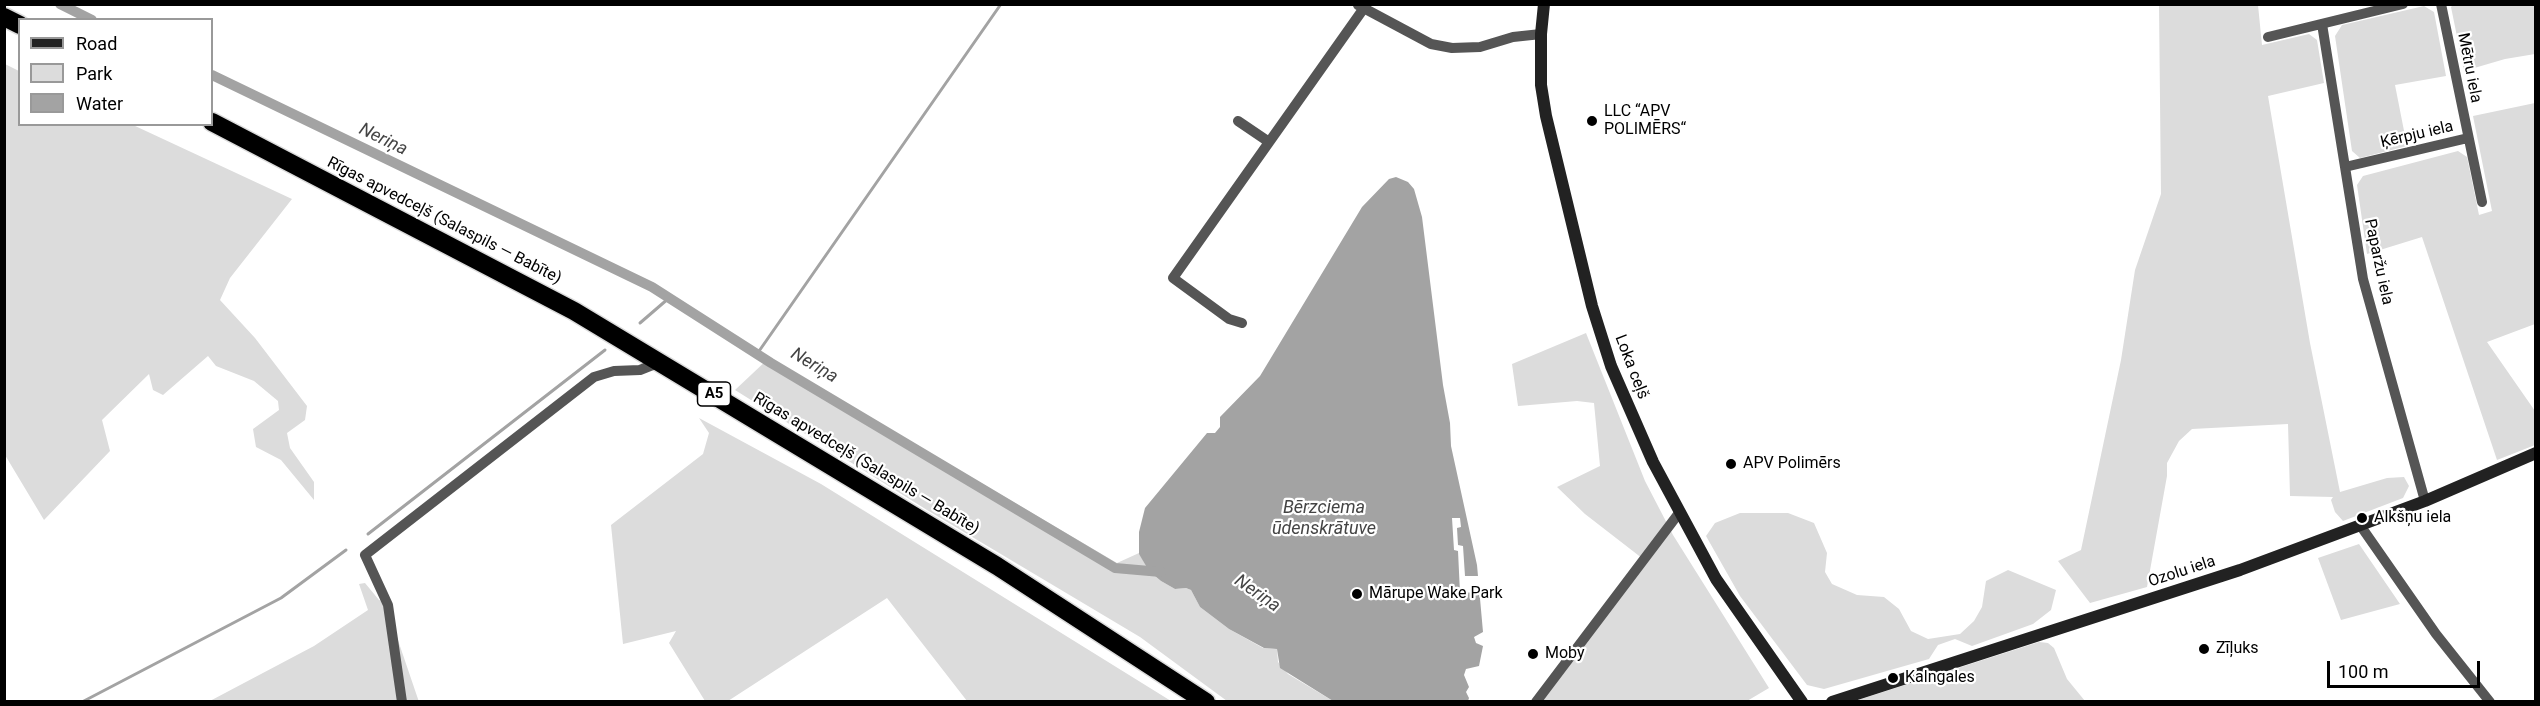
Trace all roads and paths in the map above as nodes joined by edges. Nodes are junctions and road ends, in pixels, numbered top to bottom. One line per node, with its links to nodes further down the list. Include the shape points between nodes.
1 (1544, 4): 8 (main road, Loka ceļš)
2 (2403, 4): 7 (street)
3 (2441, 4): 12 (street, Mētru iela)
4 (1361, 6): 8 (street, via 1431,44 1452,48 1480,47); 13 (street)
5 (4, 17): 6 (highway)
6 (18, 24)
7 (2322, 24): 9 (street); 14 (street, Paparžu iela)
8 (1541, 34): 20 (main road, Loka ceļš, via 1541,85 1546,116 1592,306 1616,377)
9 (2268, 37)
10 (1238, 121): 13 (street)
11 (213, 123): 17 (highway, Rīgas apvedceļš (Salaspils — Babīte) / A5, via 574,310)
12 (2468, 138): 14 (street, Ķērpju iela); 15 (street, Ķērpju iela)
13 (1269, 142): 16 (street, via 1169,275 1229,319)
14 (2345, 167): 19 (street, Paparžu iela, via 2363,279)
15 (2482, 202)
16 (1242, 323)
17 (660, 362): 22 (street, via 640,370 594,377 365,555 388,605); 23 (highway, Rīgas apvedceļš (Salaspils — Babīte) / A5, via 997,566)
18 (2535, 453): 19 (main road, Ozolu iela)
19 (2425, 501): 21 (main road, Ozolu iela)
20 (1679, 513): 24 (street); 25 (main road, Loka ceļš, via 1736,610)
21 (2360, 525): 26 (main road, Ozolu iela, via 2240,570); 27 (street, via 2436,634)
22 (402, 702)
23 (1206, 702)
24 (1536, 702)
25 (1802, 702)
26 (1832, 702)
27 (2490, 702)

